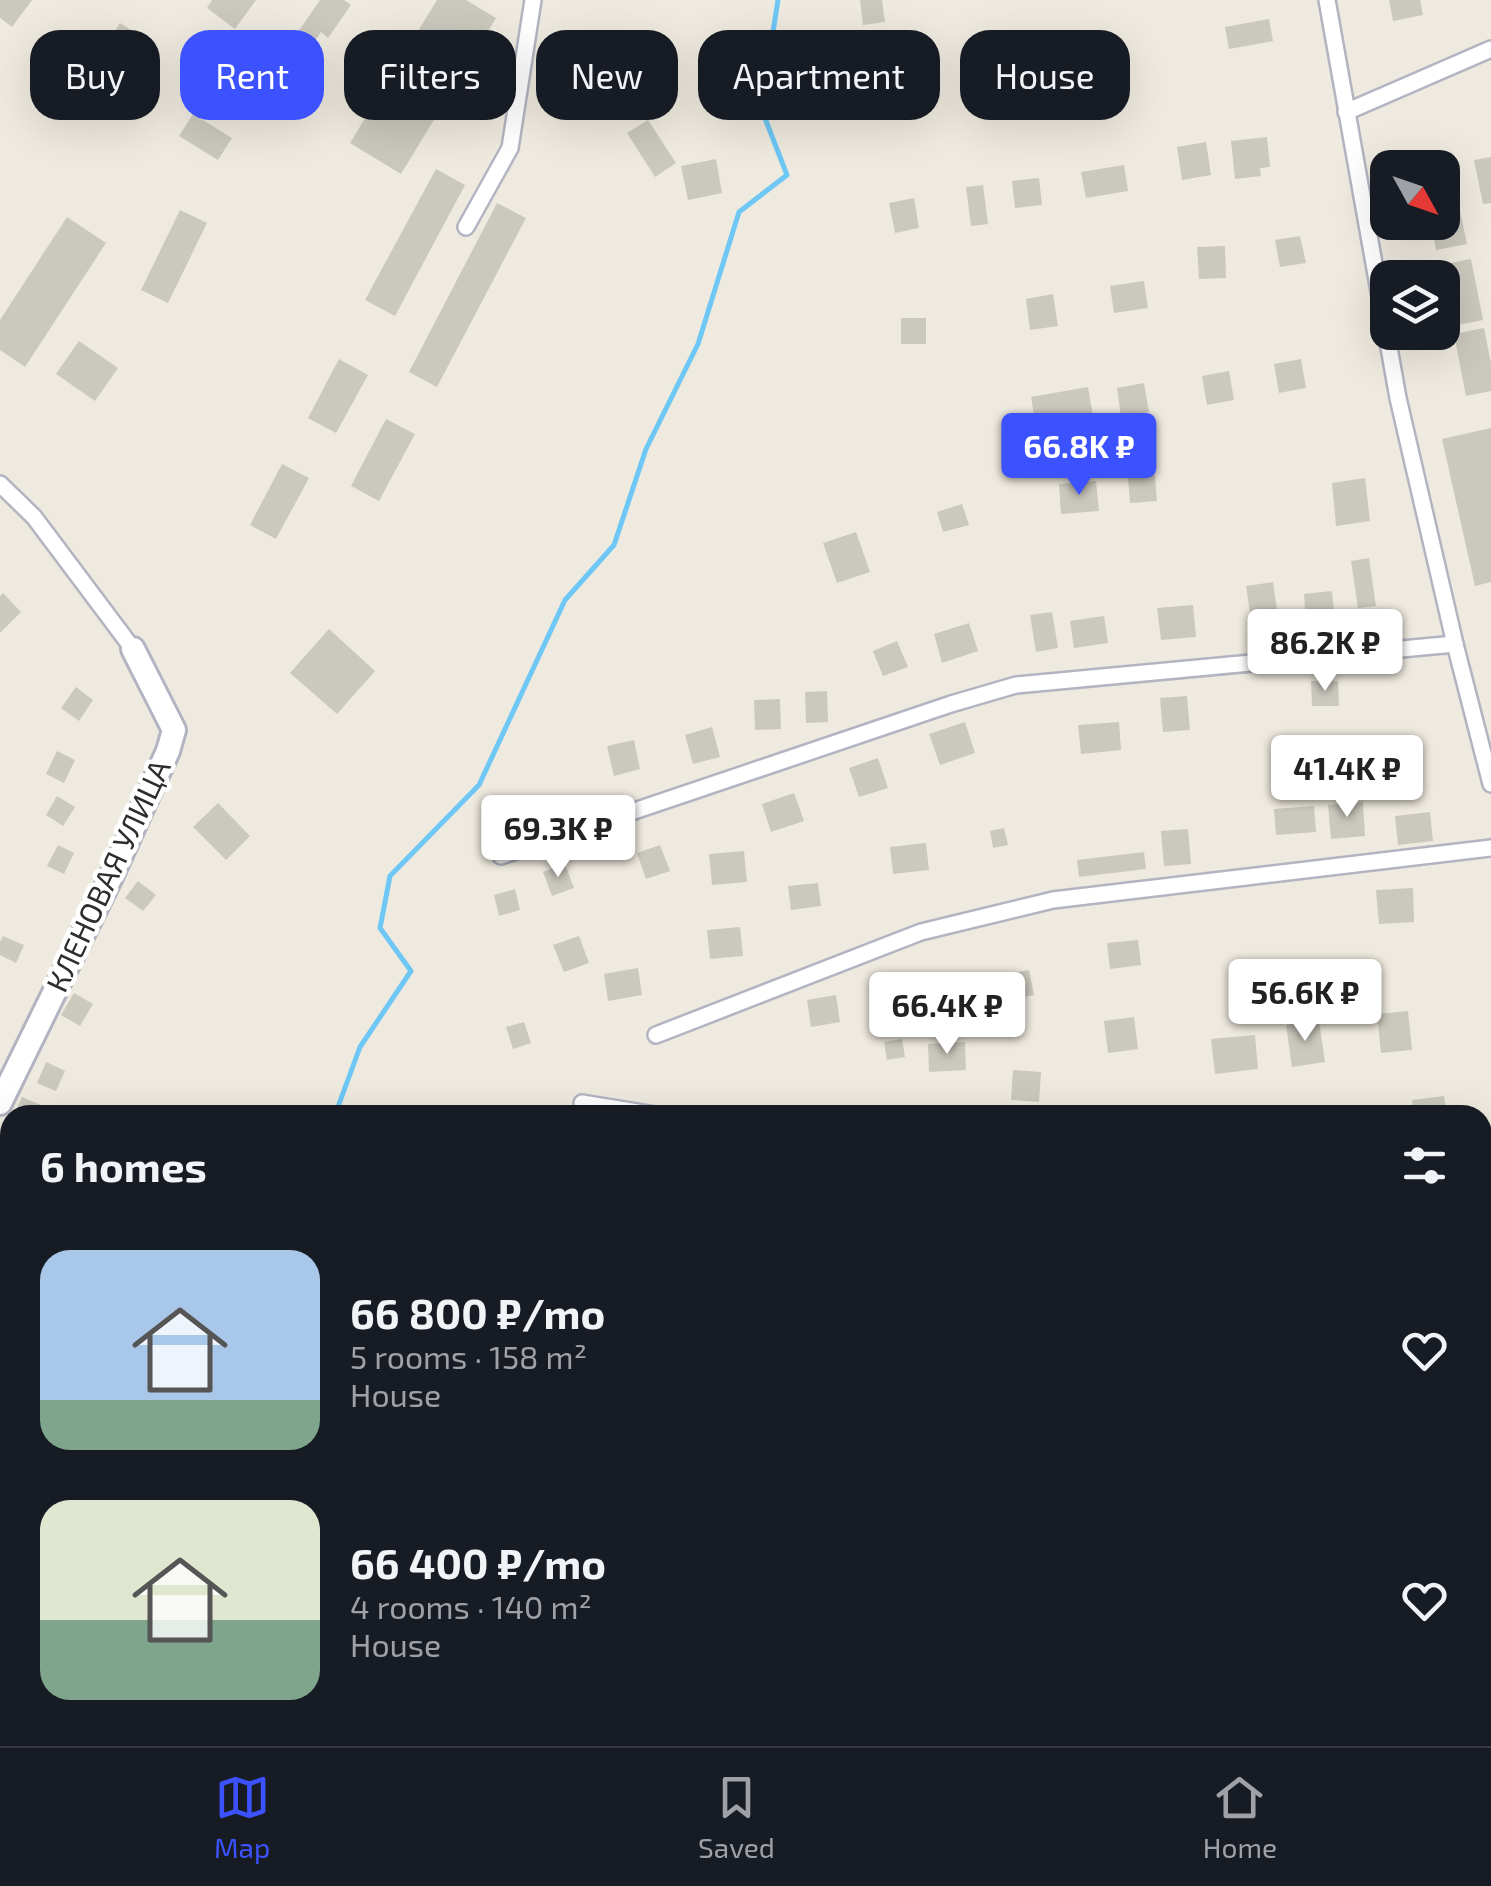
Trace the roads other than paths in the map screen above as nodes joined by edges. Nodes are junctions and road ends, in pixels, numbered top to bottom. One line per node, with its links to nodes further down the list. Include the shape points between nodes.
1 (533, 0): 5 (street, via 510,148)
2 (1327, 0): 4 (street)
3 (1491, 49): 4 (street)
4 (1346, 112): 7 (street, via 1398,398)
5 (466, 227)
6 (0, 484): 8 (street, via 34,517)
7 (1455, 644): 9 (street); 11 (street, via 1016,686)
8 (132, 650): 13 (street, КЛЕНОВАЯ УЛИЦА, via 174,730 168,751)
9 (1491, 784)
10 (1491, 848): 12 (street, via 1053,900 921,932)
11 (501, 856)
12 (656, 1036)
13 (0, 1102)
14 (582, 1103): 15 (street)
15 (594, 1105)

